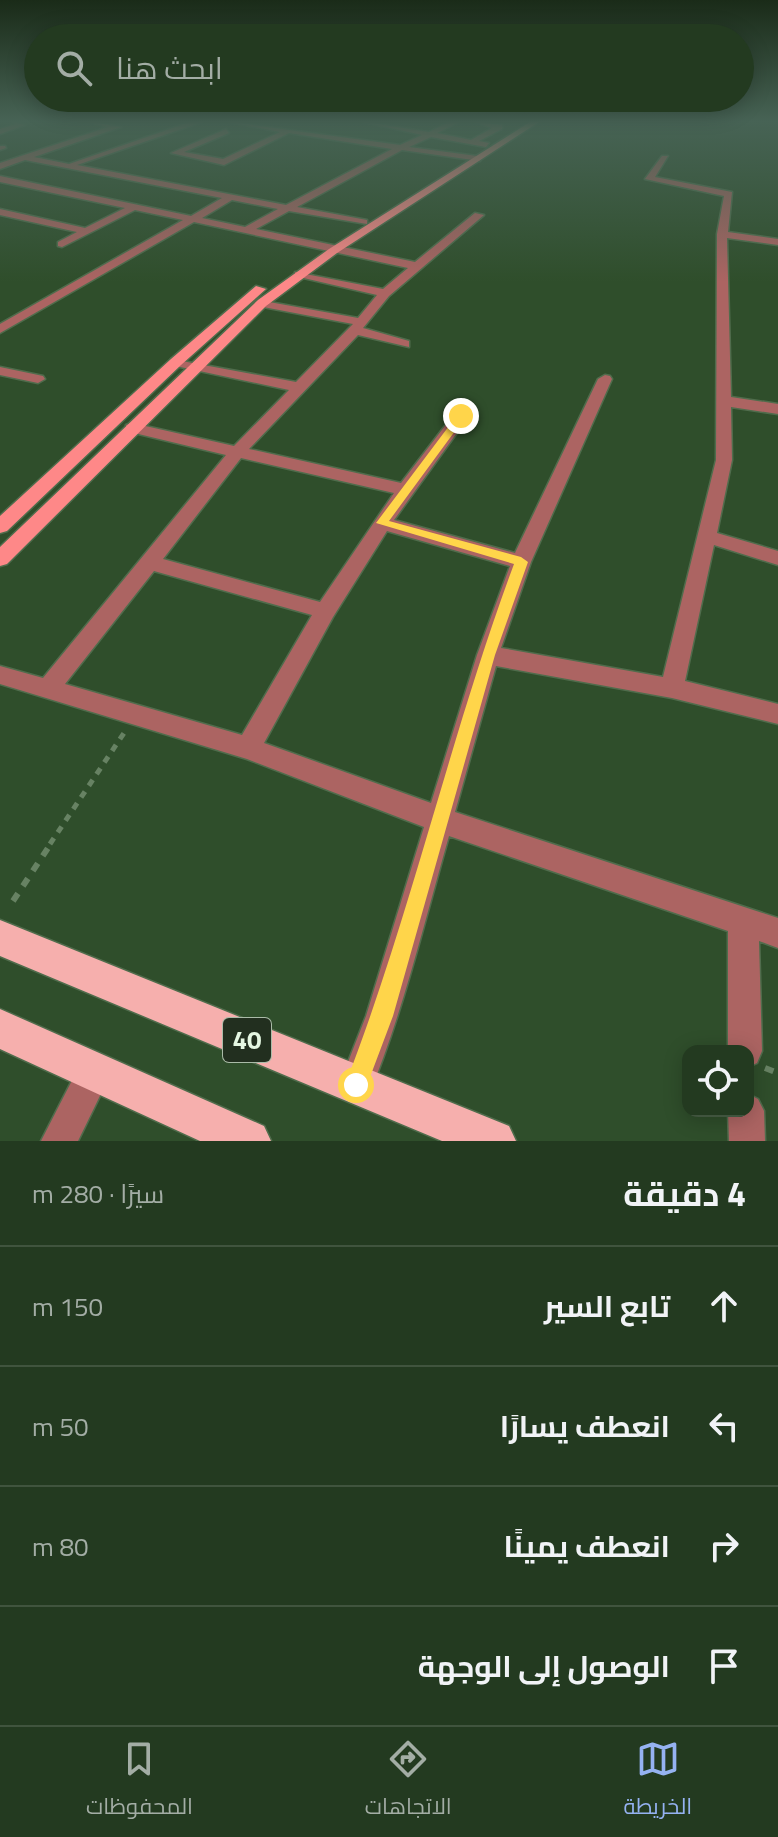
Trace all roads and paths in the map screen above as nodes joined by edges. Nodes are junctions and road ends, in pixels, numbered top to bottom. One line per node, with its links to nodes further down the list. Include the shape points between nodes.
1 (44, 175): 8 (street)
2 (122, 175): 11 (street)
3 (346, 175): 15 (street)
4 (442, 175): 21 (main road)
5 (444, 175): 28 (main road)
6 (652, 175): 25 (street, via 649,179 729,194)
7 (0, 179): 8 (street)
8 (21, 184): 9 (street); 10 (street)
9 (0, 192)
10 (81, 197): 12 (street); 14 (street)
11 (231, 197): 15 (street); 20 (street)
12 (68, 202)
13 (56, 208): 19 (street)
14 (132, 208): 20 (street); 23 (street)
15 (284, 208): 21 (street); 24 (street)
16 (0, 212): 18 (street)
17 (479, 215): 29 (street)
18 (18, 216): 19 (street); 22 (street)
19 (31, 219): 23 (street)
20 (189, 220): 24 (street); 33 (street)
21 (363, 222): 28 (main road)
22 (0, 224)
23 (85, 231): 27 (street)
24 (243, 232): 28 (street)
25 (722, 234): 26 (street); 42 (street)
26 (778, 242)
27 (62, 244)
28 (326, 249): 29 (street); 30 (main road); 36 (main road, via 245,301)
29 (417, 266): 31 (street)
30 (299, 274): 31 (street); 32 (main road)
31 (385, 293): 34 (street)
32 (262, 303): 34 (street); 37 (main road)
33 (4, 323)
34 (358, 326): 35 (street); 41 (street)
35 (404, 344)
36 (176, 362): 37 (street); 49 (main road)
37 (195, 366): 41 (street); 45 (main road)
38 (0, 371): 39 (street)
39 (38, 379)
40 (605, 379): 54 (street)
41 (297, 387): 46 (street)
42 (725, 401): 43 (street); 50 (street, via 724,460)
43 (778, 409)
44 (461, 416): 47 (street)
45 (132, 428): 46 (street); 52 (main road)
46 (239, 450): 47 (street); 53 (street)
47 (405, 490): 48 (street)
48 (382, 523): 54 (street); 55 (street)
49 (0, 527)
50 (706, 536): 51 (street); 58 (street)
51 (778, 558)
52 (0, 559)
53 (148, 562): 55 (street); 59 (street)
54 (521, 562): 56 (street)
55 (325, 611): 62 (street)
56 (488, 655): 58 (street); 63 (street)
57 (0, 675): 59 (street)
58 (672, 688): 60 (street)
59 (47, 690): 61 (street)
60 (778, 714)
61 (136, 715): 62 (street); 64 (path)
62 (248, 748): 63 (street)
63 (441, 820): 65 (street); 71 (street)
64 (13, 901)
65 (743, 922): 66 (street); 69 (street)
66 (778, 933)
67 (0, 938): 71 (highway, 40)
68 (0, 1029): 70 (highway)
69 (745, 1045)
70 (95, 1071): 73 (street); 74 (highway)
71 (356, 1085): 75 (highway, 40)
72 (746, 1117): 76 (street)
73 (59, 1141)
74 (249, 1141)
75 (494, 1141)
76 (747, 1141)

